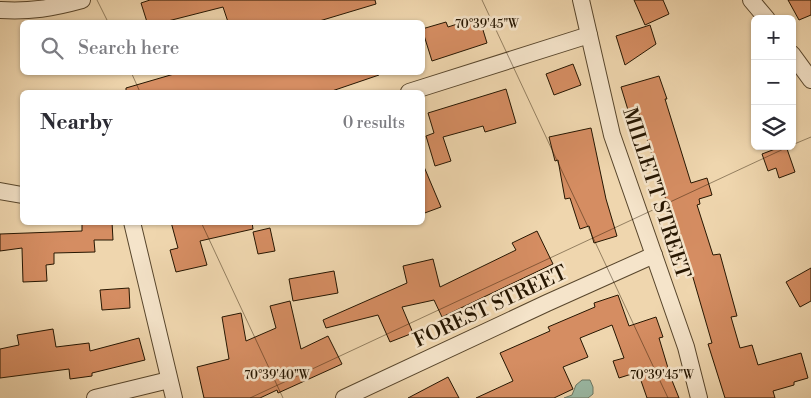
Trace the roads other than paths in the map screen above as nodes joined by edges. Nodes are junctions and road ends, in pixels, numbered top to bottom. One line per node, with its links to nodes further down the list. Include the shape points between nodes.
1 (82, 0): 4 (street, via 49,9)
2 (581, 0): 6 (street, MILLETT STREET)
3 (752, 0): 5 (street)
4 (0, 10)
5 (764, 15)
6 (589, 35): 9 (street); 13 (street, MILLETT STREET, via 612,134)
7 (796, 59): 8 (street)
8 (811, 80)
9 (415, 90)
10 (0, 191): 11 (street)
11 (20, 195)
12 (133, 225): 14 (street)
13 (654, 255): 17 (street, FOREST STREET); 18 (street, MILLETT STREET, via 686,347)
14 (169, 380): 15 (street); 16 (street)
15 (95, 398)
16 (174, 398)
17 (344, 398)
18 (699, 398)

